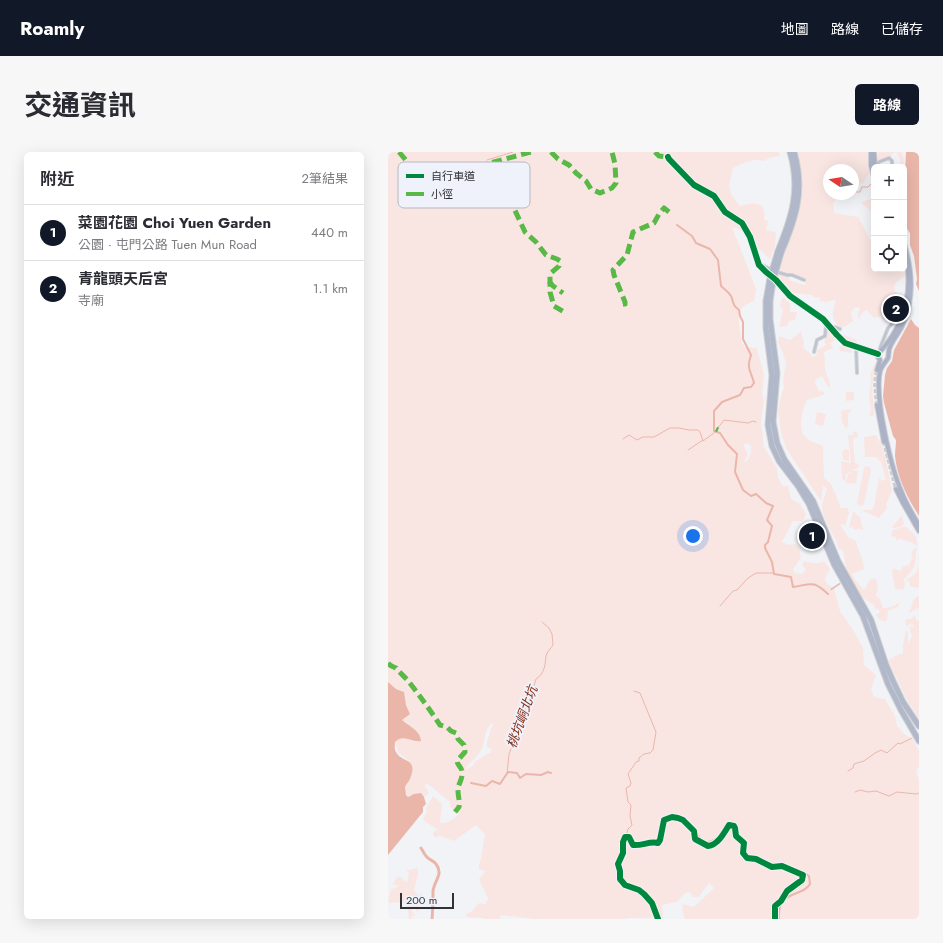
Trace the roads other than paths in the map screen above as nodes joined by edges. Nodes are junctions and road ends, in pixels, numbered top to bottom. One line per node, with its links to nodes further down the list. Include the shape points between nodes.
1 (790, 152): 11 (highway, via 795,174 794,202)
2 (794, 152): 11 (highway, via 799,196 794,222)
3 (871, 152): 7 (main road)
4 (874, 154): 6 (street); 8 (main road)
5 (668, 157): 13 (street, via 694,185 714,196 724,211 742,223 750,237)
6 (880, 162): 9 (street); 10 (street, via 890,159)
7 (871, 164)
8 (875, 164)
9 (877, 164)
10 (892, 164)
11 (780, 252): 16 (highway, bridge, via 770,278)
12 (907, 256): 26 (main road, via 911,274 910,301)
13 (759, 265): 15 (street); 18 (street, via 790,296)
14 (907, 271): 17 (main road, via 908,292)
15 (804, 280)
16 (768, 301): 36 (highway, via 777,373 773,422 777,443 784,459 812,501 838,561 871,620 893,681); 37 (highway, via 766,328 772,375 768,419 772,444 777,457 809,504 834,564 863,616 888,684)
17 (904, 311): 19 (street); 20 (main road)
18 (828, 324): 21 (street); 25 (street, via 825,336 817,340)
19 (891, 324): 20 (street, via 896,322); 24 (street, via 885,332)
20 (898, 326): 24 (main road)
21 (832, 328): 22 (street); 23 (street, via 842,341)
22 (840, 329)
23 (856, 347): 24 (street); 30 (street)
24 (880, 349): 26 (main road); 27 (main road)
25 (814, 352)
26 (888, 354): 28 (main road)
27 (880, 360): 28 (main road); 29 (main road)
28 (886, 361): 31 (main road, via 880,375)
29 (877, 370)
30 (857, 373)
31 (879, 407): 32 (main road); 34 (main road, via 897,480 904,500)
32 (884, 442)
33 (896, 489): 35 (main road)
34 (919, 525)
35 (919, 531)
36 (919, 726)
37 (919, 741)
38 (658, 919): 39 (street, via 652,902 639,890 620,880 618,864 623,853 625,837 628,837 633,845 658,843 664,820 672,817 683,820 694,831 695,839 708,846 724,834 729,825 734,826 736,836 744,843 743,853 747,858 756,859 772,867 782,866 803,875 802,880 786,891 775,906)
39 (775, 919)

